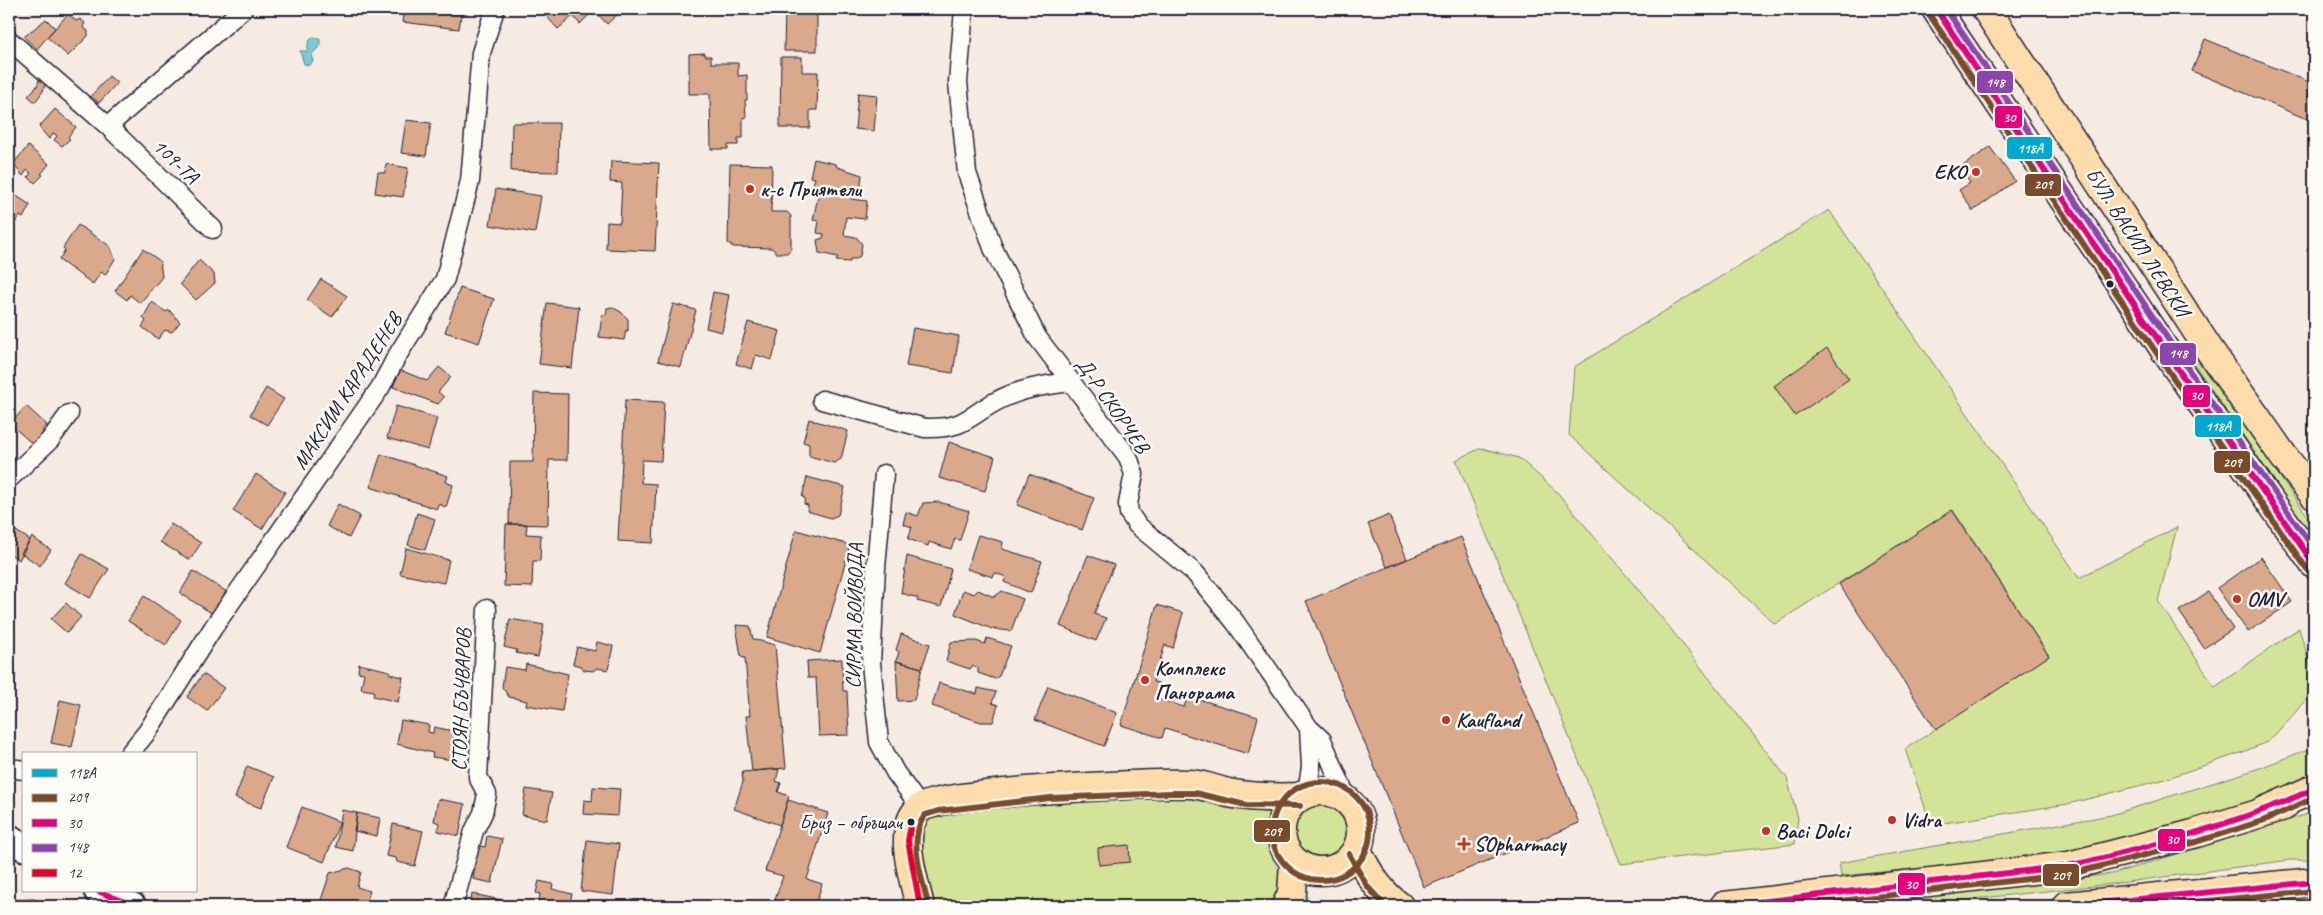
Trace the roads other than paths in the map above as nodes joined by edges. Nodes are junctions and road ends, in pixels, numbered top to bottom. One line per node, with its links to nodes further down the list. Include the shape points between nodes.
1 (243, 9): 7 (street)
2 (495, 9): 20 (street, МАКСИМ КАРАДЕНЕВ, via 482,53 470,181 445,279 380,388)
3 (964, 9): 11 (street, Д-Р СКОРЧЕВ, via 958,82 967,172 993,248 1037,336)
4 (1936, 9): 10 (main road, БУЛ. ВАСИЛ ЛЕВСКИ)
5 (1986, 9): 9 (main road, БУЛ. ВАСИЛ ЛЕВСКИ)
6 (9, 40): 7 (street, 109-ТА)
7 (108, 126): 8 (street, 109-ТА)
8 (213, 229)
9 (2208, 348): 10 (main road, via 2195,338 2182,337 2173,348); 16 (main road, БУЛ. ВАСИЛ ЛЕВСКИ)
10 (2177, 368): 17 (main road, БУЛ. ВАСИЛ ЛЕВСКИ)
11 (1070, 382): 12 (street, via 1033,387 996,401 968,421 942,428 925,428); 19 (street, Д-Р СКОРЧЕВ, via 1128,457 1134,474 1129,513 1137,525 1195,573 1235,622)
12 (822, 400)
13 (69, 414): 15 (street, via 50,440)
14 (884, 474): 28 (street, СИРМА ВОЙВОДА, via 871,663 879,742 895,772)
15 (9, 479)
16 (2314, 495)
17 (2314, 564)
18 (487, 609): 38 (street, СТОЯН БЪЧВАРОВ, via 478,777 487,794)
19 (1309, 728): 25 (street, via 1311,767); 27 (street, Д-Р СКОРЧЕВ, via 1322,740)
20 (131, 752)
21 (9, 768): 22 (street)
22 (22, 770)
23 (2314, 788): 29 (main road)
24 (1229, 793): 25 (main road, via 1270,798); 28 (main road, via 1193,784 1135,784 958,798); 30 (main road, via 1268,813)
25 (1304, 795): 27 (main road, via 1326,791); 30 (main road, via 1286,812)
26 (2314, 798): 29 (main road)
27 (1348, 801): 33 (main road, via 1361,824)
28 (921, 808): 39 (main road, via 911,822 908,841)
29 (2262, 812): 42 (main road, via 2193,834 2068,866)
30 (1281, 832): 34 (main road)
31 (9, 837): 32 (main road)
32 (22, 847)
33 (1357, 850): 34 (main road, via 1347,862 1333,870 1317,871); 41 (main road, via 1377,885 1388,899)
34 (1294, 862): 40 (main road, via 1292,893)
35 (2314, 882): 43 (main road)
36 (99, 892): 37 (main road)
37 (133, 906)
38 (453, 906)
39 (920, 906)
40 (1286, 906)
41 (1399, 906)
42 (1724, 906)
43 (2066, 906)

